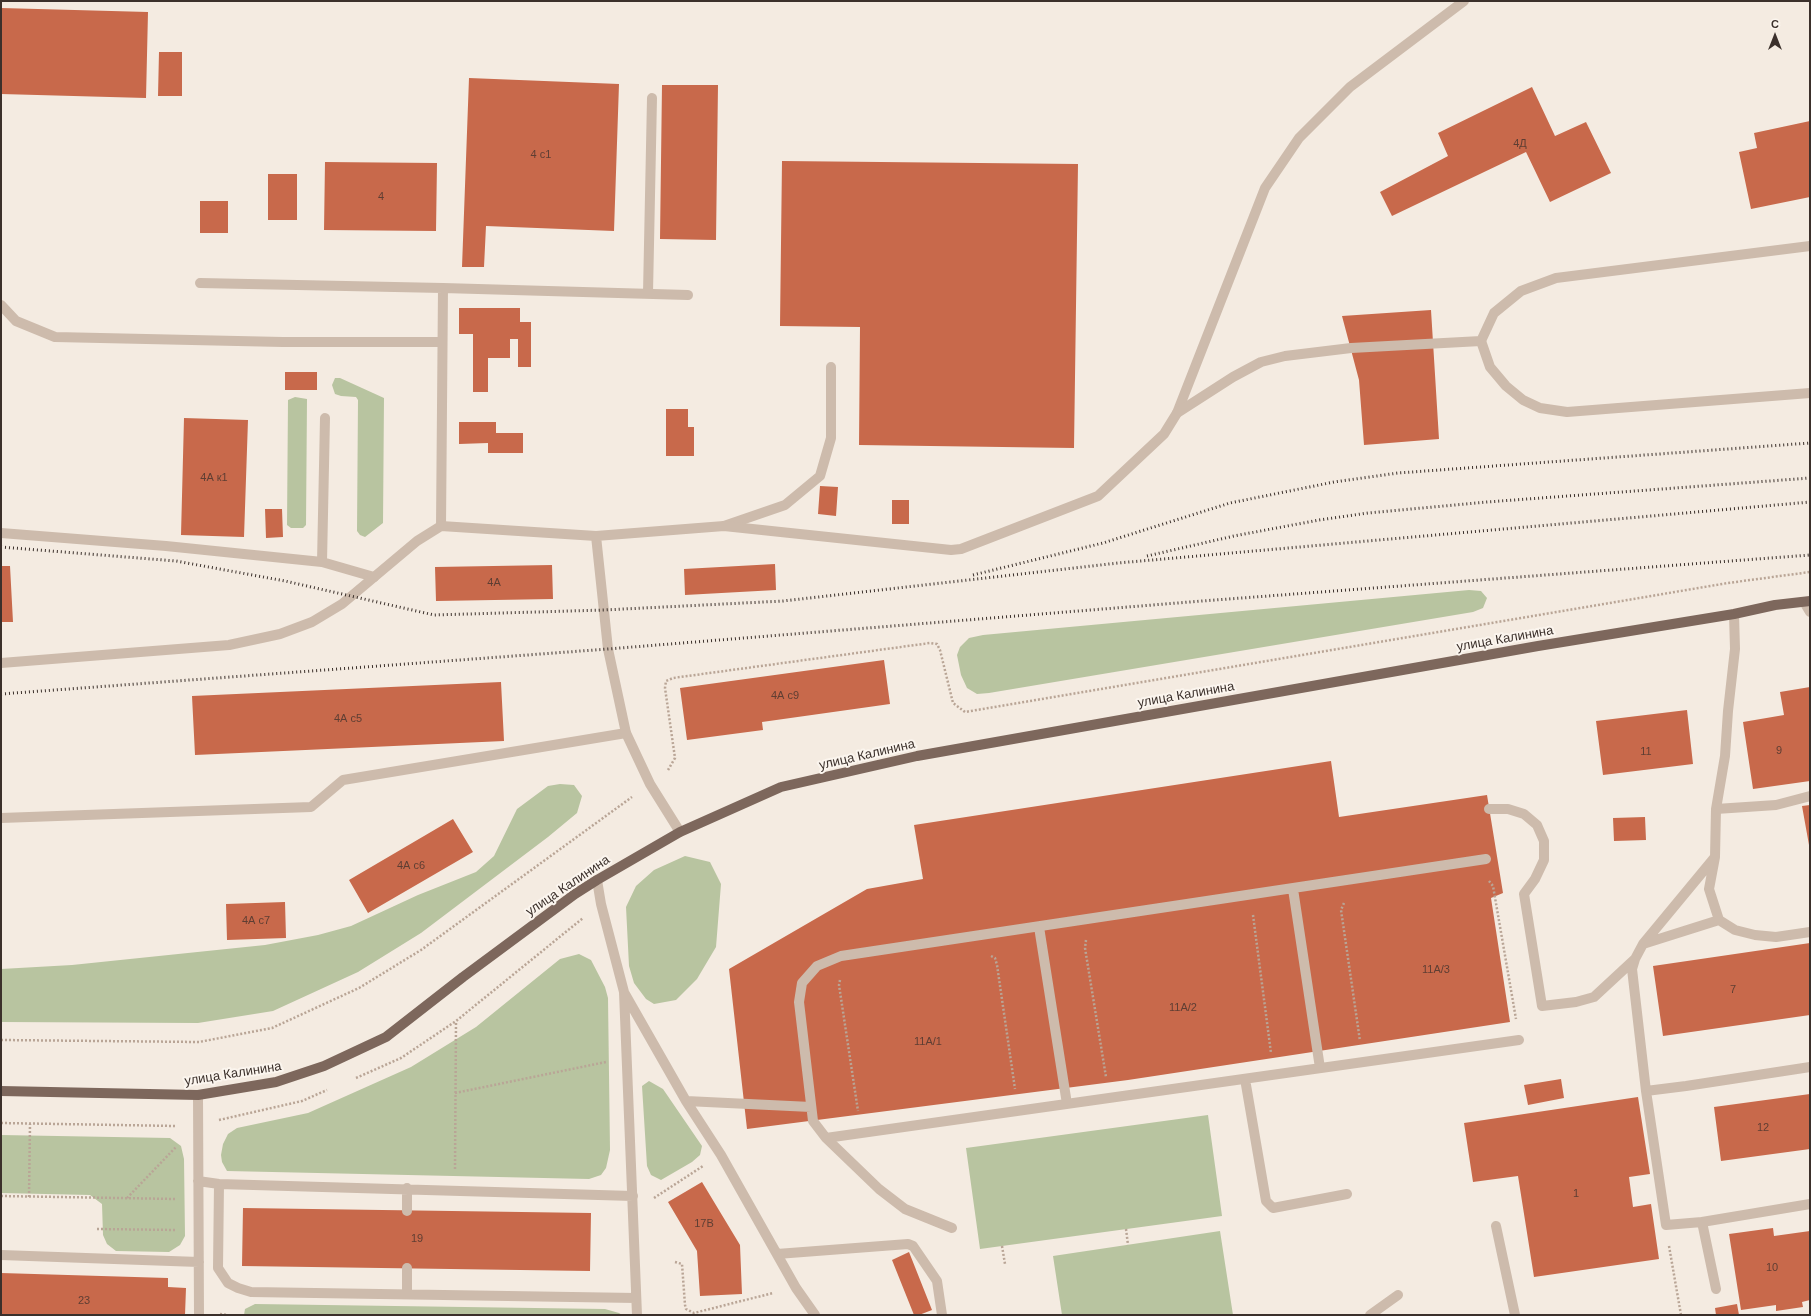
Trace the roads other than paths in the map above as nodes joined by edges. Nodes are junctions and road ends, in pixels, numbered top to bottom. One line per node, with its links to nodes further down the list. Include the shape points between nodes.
1 (1464, 1): 13 (street, via 1350,87 1299,138 1265,188)
2 (652, 98): 6 (street)
3 (1810, 246): 9 (street, via 1556,278 1521,291 1494,313)
4 (200, 283): 5 (street)
5 (443, 288): 6 (street); 10 (street)
6 (648, 293): 7 (street)
7 (688, 295)
8 (1, 305): 10 (street, via 16,321 55,337 283,342)
9 (1481, 341): 12 (street, via 1490,367 1506,386 1523,400 1540,408 1567,412); 13 (street, via 1351,348 1285,356 1261,362)
10 (442, 342): 15 (street)
11 (831, 366): 16 (street, via 831,438 820,476 785,504)
12 (1810, 393)
13 (1177, 413): 16 (street, via 1164,434 1098,496 961,549)
14 (325, 418): 19 (street)
15 (441, 526): 18 (street); 20 (street, via 417,541)
16 (724, 526): 18 (street)
17 (1, 533): 19 (street)
18 (596, 536): 25 (street, via 608,649)
19 (322, 562): 20 (street)
20 (374, 577): 24 (street, via 342,604 312,622 280,634 229,645)
21 (1807, 601): 22 (street); 23 (main road, улица Калинина)
22 (1810, 612)
23 (1734, 614): 28 (street, via 1735,649 1725,756); 30 (main road, улица Калинина, via 1538,646 917,756 780,787)
24 (1, 663)
25 (626, 733): 29 (street, via 343,780 312,807); 30 (street, via 650,784)
26 (1810, 796): 28 (street, via 1776,805)
27 (1490, 809): 39 (street, via 1508,809 1524,814 1537,825 1544,841 1544,860 1524,894 1542,1006 1594,997)
28 (1716, 809): 31 (street)
29 (1, 818)
30 (680, 832): 33 (main road, улица Калинина)
31 (1715, 857): 35 (street, via 1709,889); 38 (street)
32 (1486, 859): 34 (street)
33 (597, 880): 40 (street); 47 (main road, улица Калинина, via 463,977 386,1037 324,1066 276,1082)
34 (1293, 889): 36 (street); 43 (street)
35 (1719, 920): 37 (street, via 1735,930 1755,935 1776,937); 38 (street)
36 (1039, 927): 49 (street); 50 (street, via 841,956 817,966 802,982 799,1002)
37 (1810, 932)
38 (1643, 944): 39 (street)
39 (1635, 959): 45 (street, via 1632,969)
40 (624, 992): 48 (street); 56 (street)
41 (1520, 1040): 43 (street)
42 (1810, 1067): 45 (street)
43 (1320, 1068): 44 (street)
44 (1245, 1078): 49 (street); 55 (street, via 1266,1201 1273,1208)
45 (1646, 1091): 59 (street, via 1666,1225)
46 (1, 1092): 47 (main road, улица Калинина)
47 (198, 1095): 52 (street)
48 (686, 1101): 50 (street); 62 (street)
49 (1067, 1104): 51 (street)
50 (811, 1107): 51 (street, via 813,1120)
51 (826, 1138): 61 (street, via 879,1189 905,1209)
52 (198, 1181): 53 (street); 64 (street)
53 (219, 1184): 54 (street); 67 (street, via 218,1268 228,1283 251,1292)
54 (407, 1188): 56 (street); 58 (street)
55 (1347, 1194)
56 (632, 1196): 69 (street)
57 (1810, 1204): 59 (street)
58 (407, 1211)
59 (1702, 1222): 66 (street)
60 (1496, 1226): 75 (street)
61 (952, 1228)
62 (777, 1254): 72 (street); 73 (street, via 908,1244 913,1246 937,1280)
63 (1, 1255): 64 (street)
64 (199, 1262): 70 (street)
65 (407, 1268): 67 (street)
66 (1716, 1289)
67 (407, 1294): 69 (street)
68 (1398, 1295): 74 (street)
69 (636, 1298): 71 (street)
70 (199, 1315)
71 (637, 1315)
72 (814, 1315)
73 (942, 1315)
74 (1370, 1315)
75 (1515, 1315)

